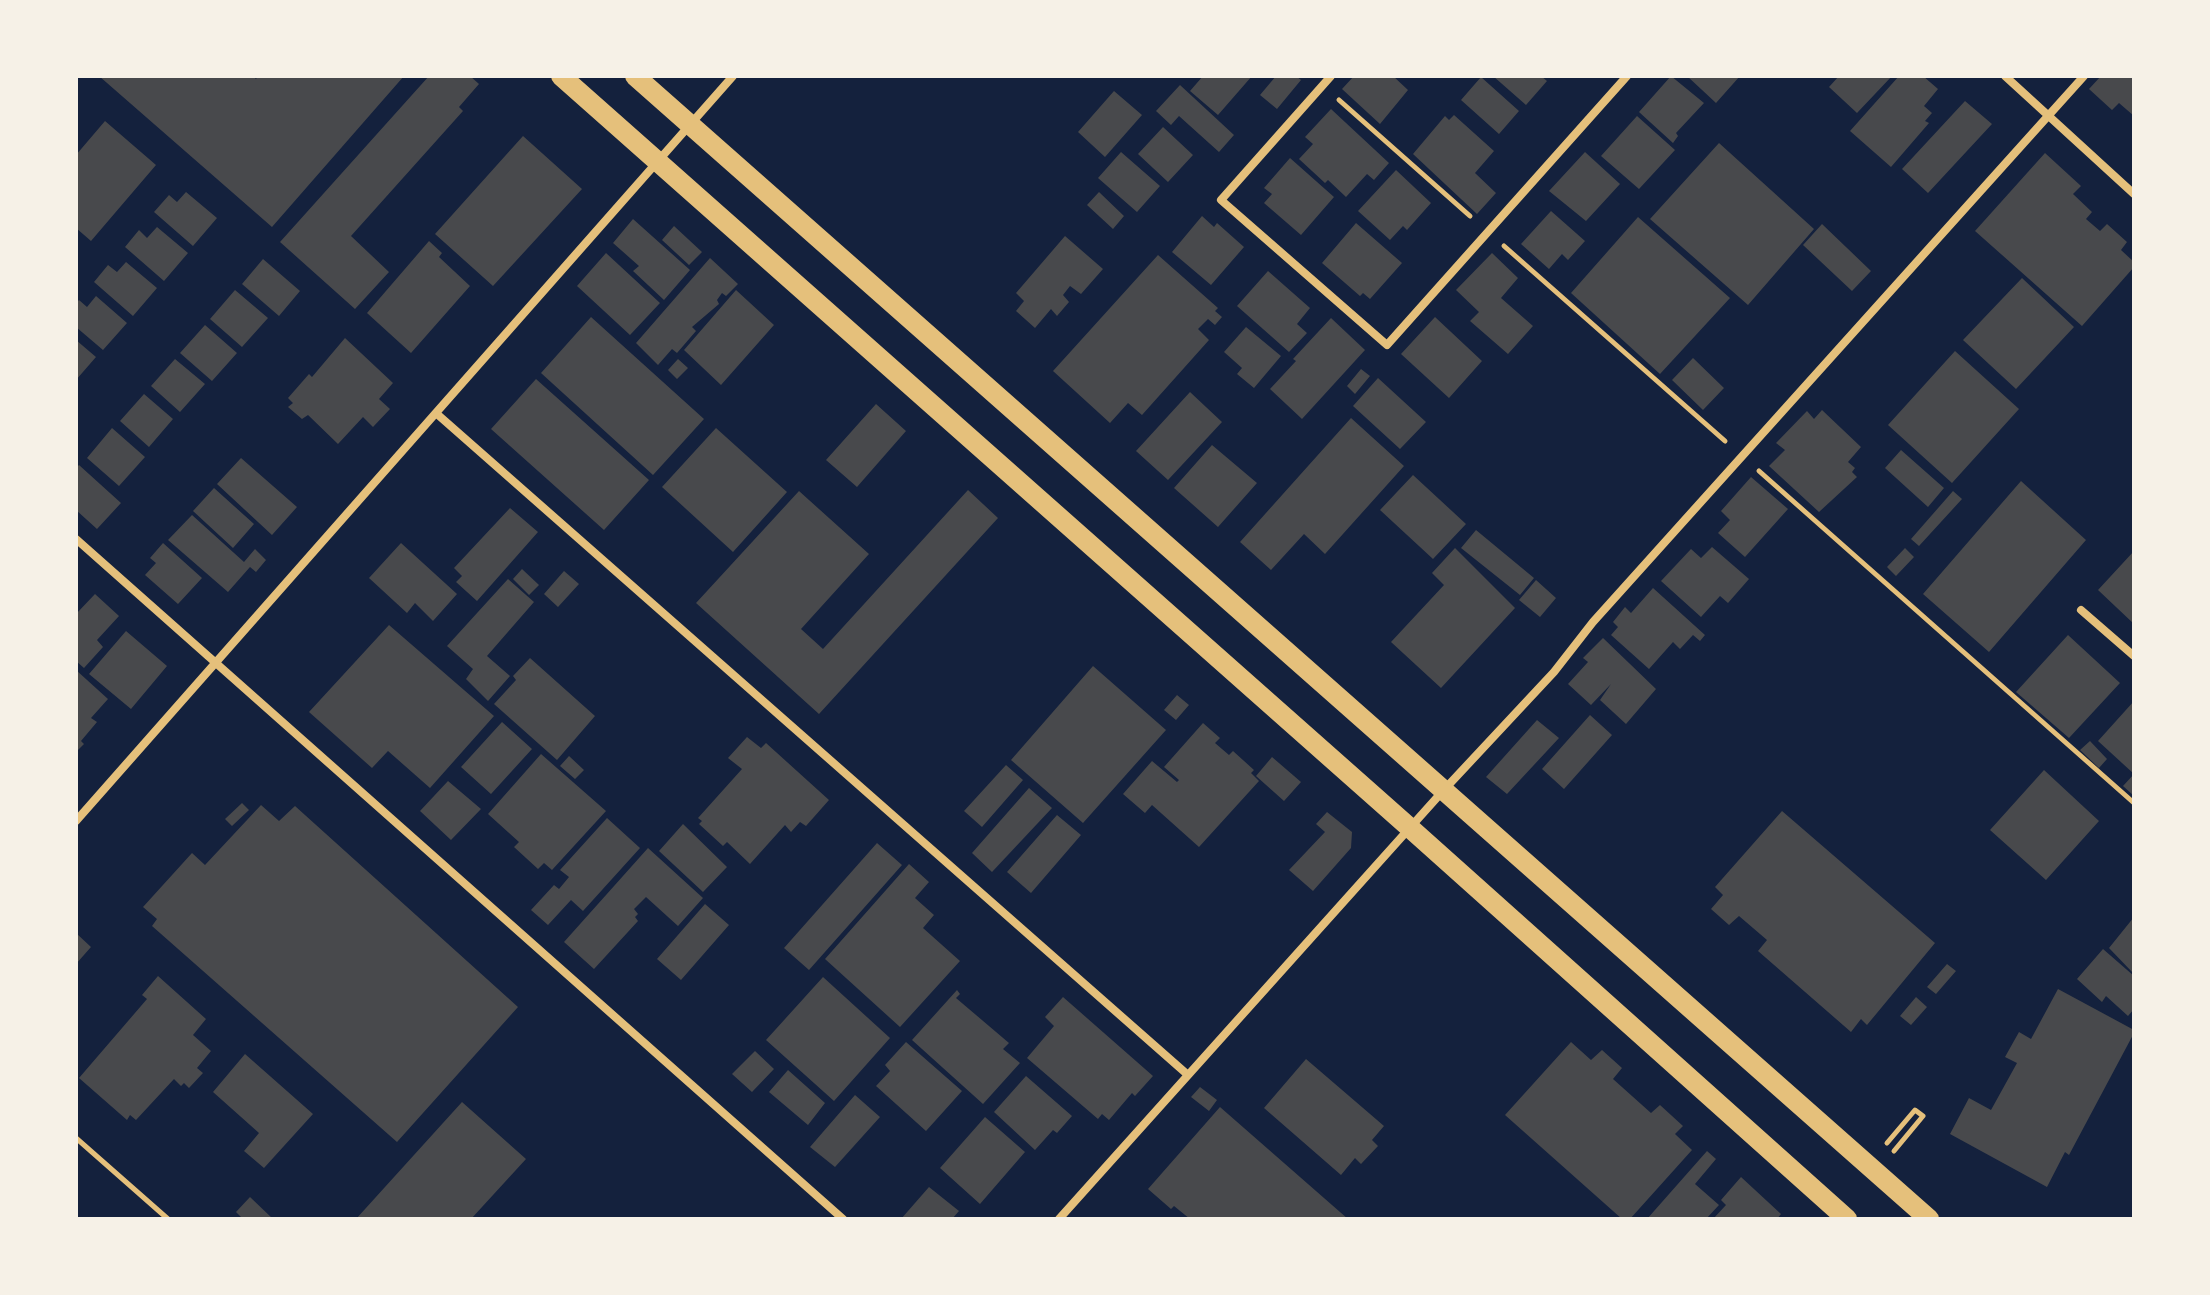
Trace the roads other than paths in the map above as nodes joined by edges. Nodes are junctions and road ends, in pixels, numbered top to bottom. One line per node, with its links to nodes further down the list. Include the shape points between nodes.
1 (561, 76): 10 (main road)
2 (635, 76): 9 (main road)
3 (733, 76): 9 (street)
4 (1331, 76): 5 (street, via 1221,200 1387,345)
5 (1627, 76)
6 (2005, 76): 8 (street)
7 (2084, 76): 8 (street)
8 (2050, 115): 11 (street); 17 (street)
9 (690, 125): 10 (street); 17 (main road)
10 (658, 162): 12 (street); 19 (main road)
11 (2134, 194)
12 (437, 414): 16 (street); 20 (street)
13 (76, 539): 16 (street)
14 (2081, 610): 15 (street)
15 (2134, 656)
16 (216, 663): 18 (street); 21 (street)
17 (1442, 792): 19 (street); 24 (main road)
18 (76, 821)
19 (1410, 828): 20 (street); 23 (main road)
20 (1188, 1075): 22 (street)
21 (843, 1219)
22 (1059, 1219)
23 (1847, 1219)
24 (1929, 1219)

